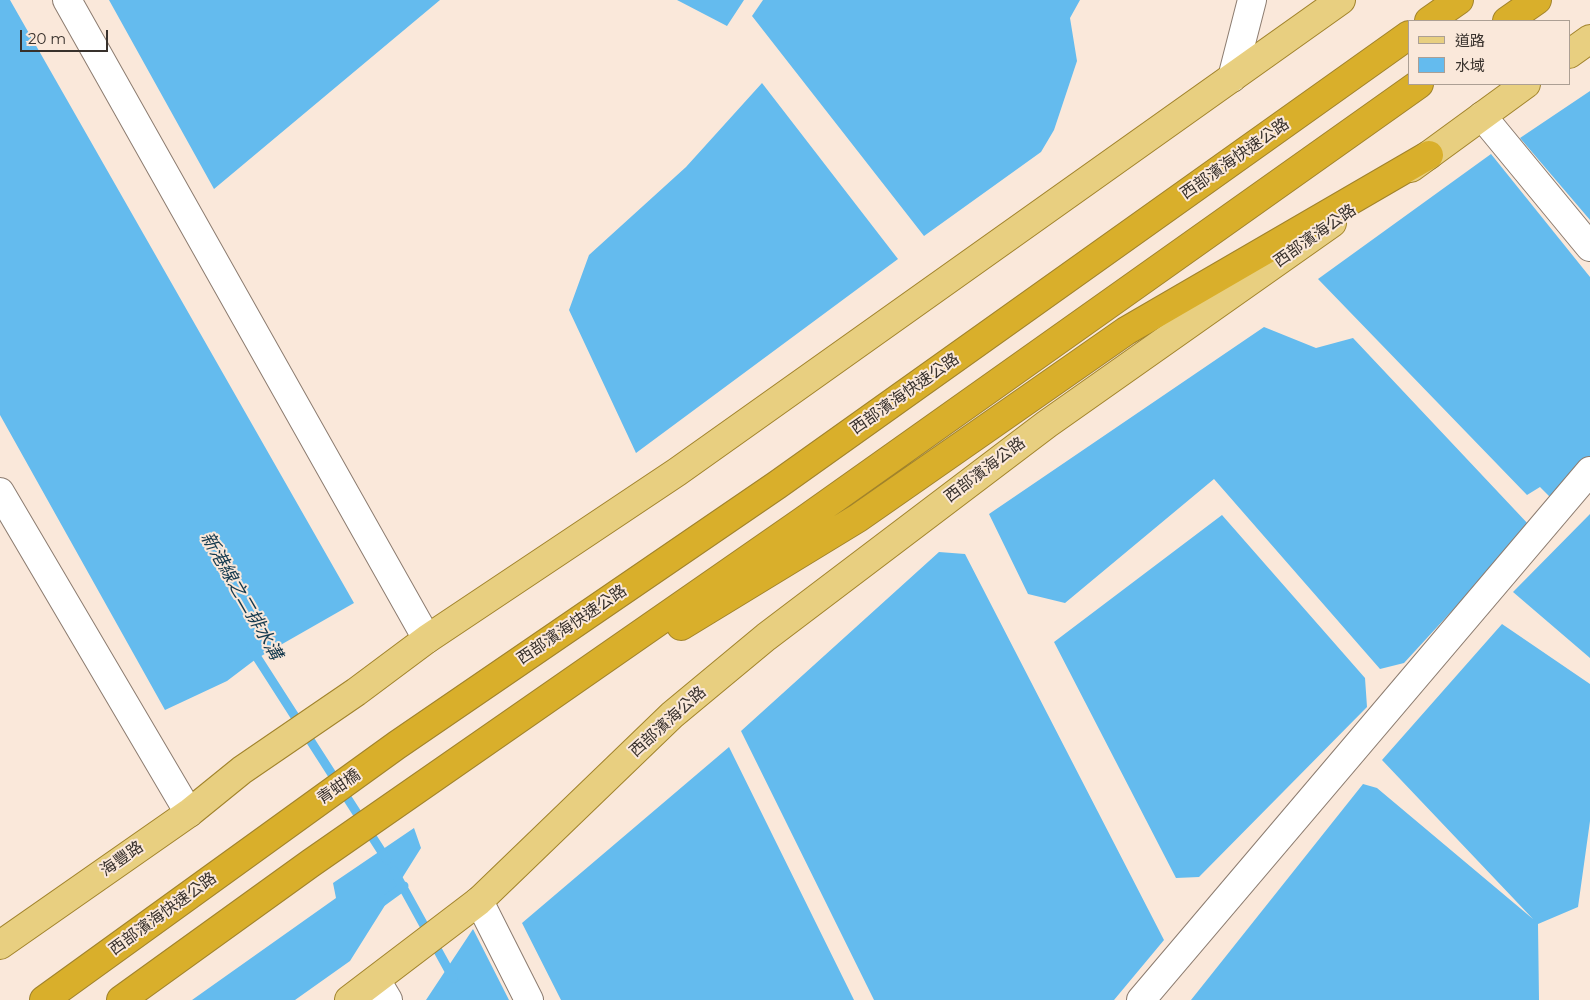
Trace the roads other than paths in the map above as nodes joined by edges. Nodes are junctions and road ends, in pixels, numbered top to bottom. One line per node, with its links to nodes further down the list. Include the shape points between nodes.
1 (67, 0): 19 (street)
2 (1252, 0): 11 (street)
3 (1341, 0): 11 (main road)
4 (1459, 0): 6 (highway)
5 (1537, 0): 7 (highway)
6 (1430, 20)
7 (1508, 20)
8 (1408, 37): 20 (highway, 西部濱海快速公路, via 777,485)
9 (1590, 39): 10 (main road)
10 (1570, 53)
11 (1232, 78): 19 (main road, via 677,472)
12 (1418, 85): 21 (highway, via 803,521)
13 (1525, 85): 14 (main road, 西部濱海公路)
14 (1482, 116): 15 (main road, 西部濱海公路); 16 (street)
15 (1429, 156): 21 (highway, via 1126,331 858,518); 24 (main road, 西部濱海公路, via 1047,424 766,637 672,715)
16 (1590, 247)
17 (1590, 471): 31 (street)
18 (0, 492): 22 (street)
19 (427, 639): 22 (main road, 海豐路, via 242,770)
20 (397, 745): 23 (highway, 青蚶橋)
21 (426, 782): 28 (highway)
22 (189, 813): 25 (main road, 海豐路)
23 (281, 828): 27 (highway, 西部濱海快速公路)
24 (478, 900): 26 (main road); 30 (street)
25 (0, 945)
26 (382, 990): 29 (main road)
27 (44, 1000)
28 (121, 1000)
29 (349, 1000)
30 (529, 1000)
31 (1140, 1000)

